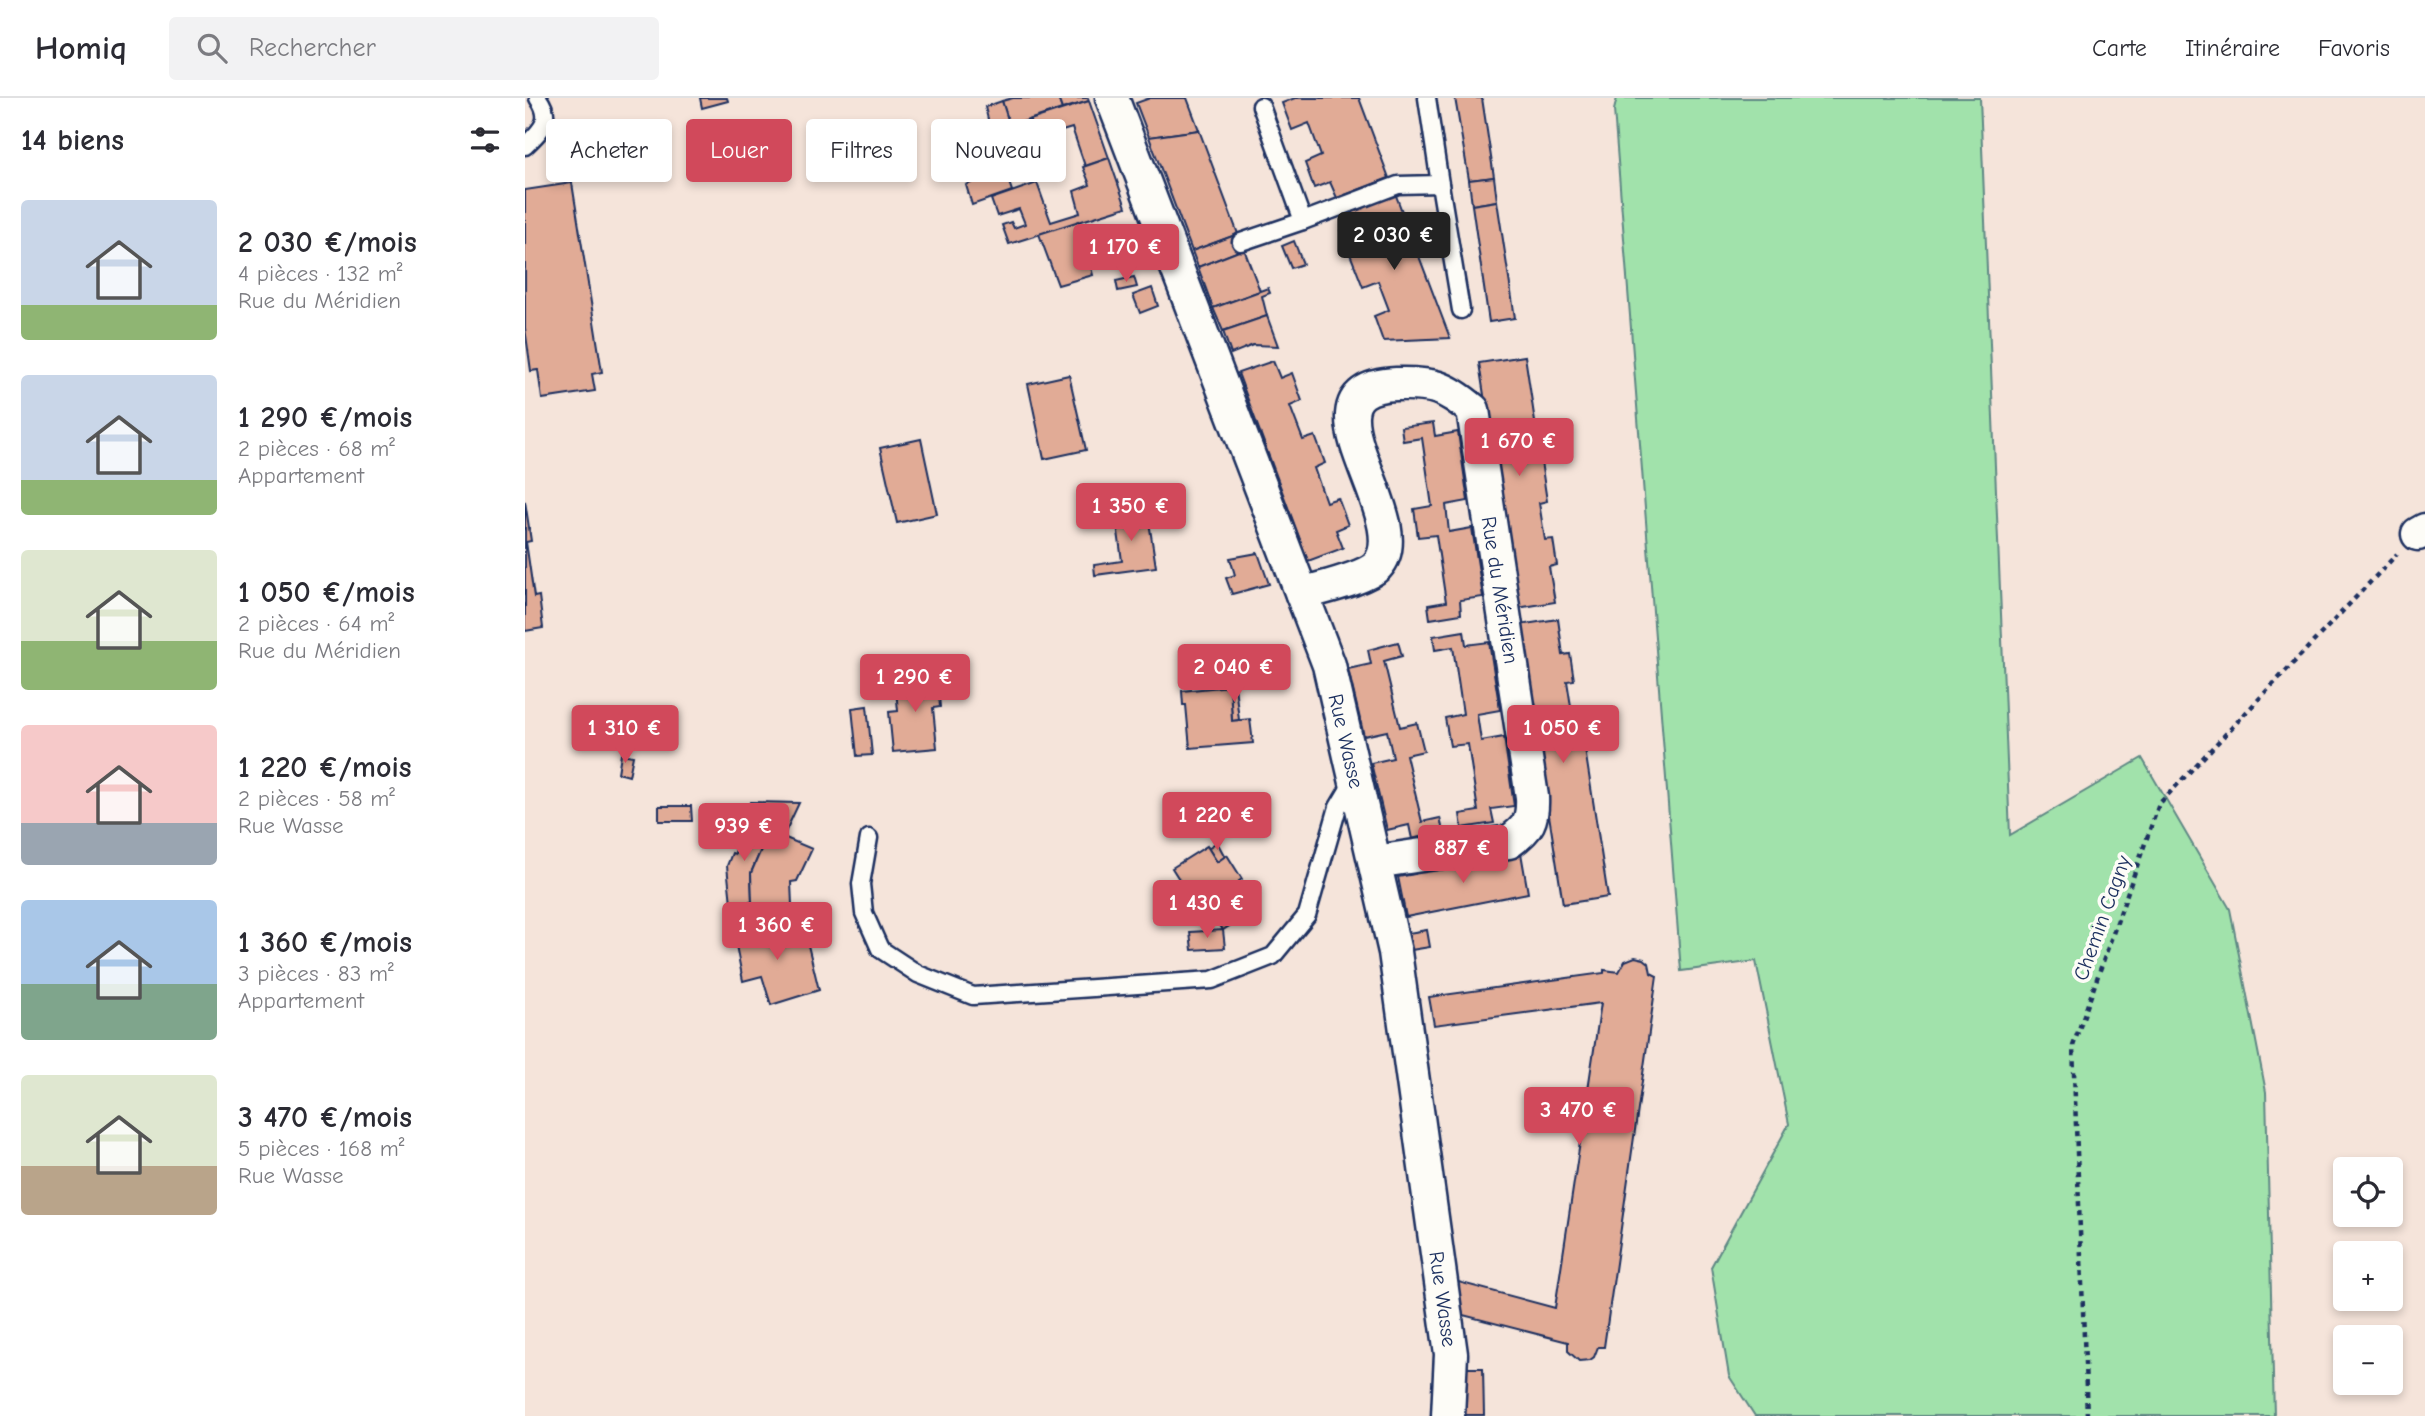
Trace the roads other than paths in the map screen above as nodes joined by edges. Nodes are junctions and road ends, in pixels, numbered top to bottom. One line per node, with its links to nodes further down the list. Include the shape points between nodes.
1 (538, 98): 5 (lane, via 546,119)
2 (1112, 98): 10 (street, Rue Wasse, via 1185,262)
3 (1427, 98): 6 (lane)
4 (1261, 106): 7 (lane)
5 (525, 146)
6 (1440, 184): 7 (lane, via 1398,185); 9 (lane)
7 (1303, 221): 8 (lane)
8 (1241, 242)
9 (1461, 310)
10 (1302, 594): 11 (street, Rue Wasse, via 1329,665); 13 (street, Rue du Méridien, via 1377,566 1385,547 1385,525 1352,431 1352,411 1359,396 1377,385 1415,383 1453,393 1473,410 1532,817 1509,842)
11 (1355, 778): 12 (lane, via 1338,807 1307,915 1273,956 1212,979 973,996 918,974 880,948 864,913 861,884); 13 (street, Rue Wasse)
12 (869, 838)
13 (1374, 862): 14 (street, Rue Wasse, via 1395,952 1451,1354)
14 (1448, 1416)

